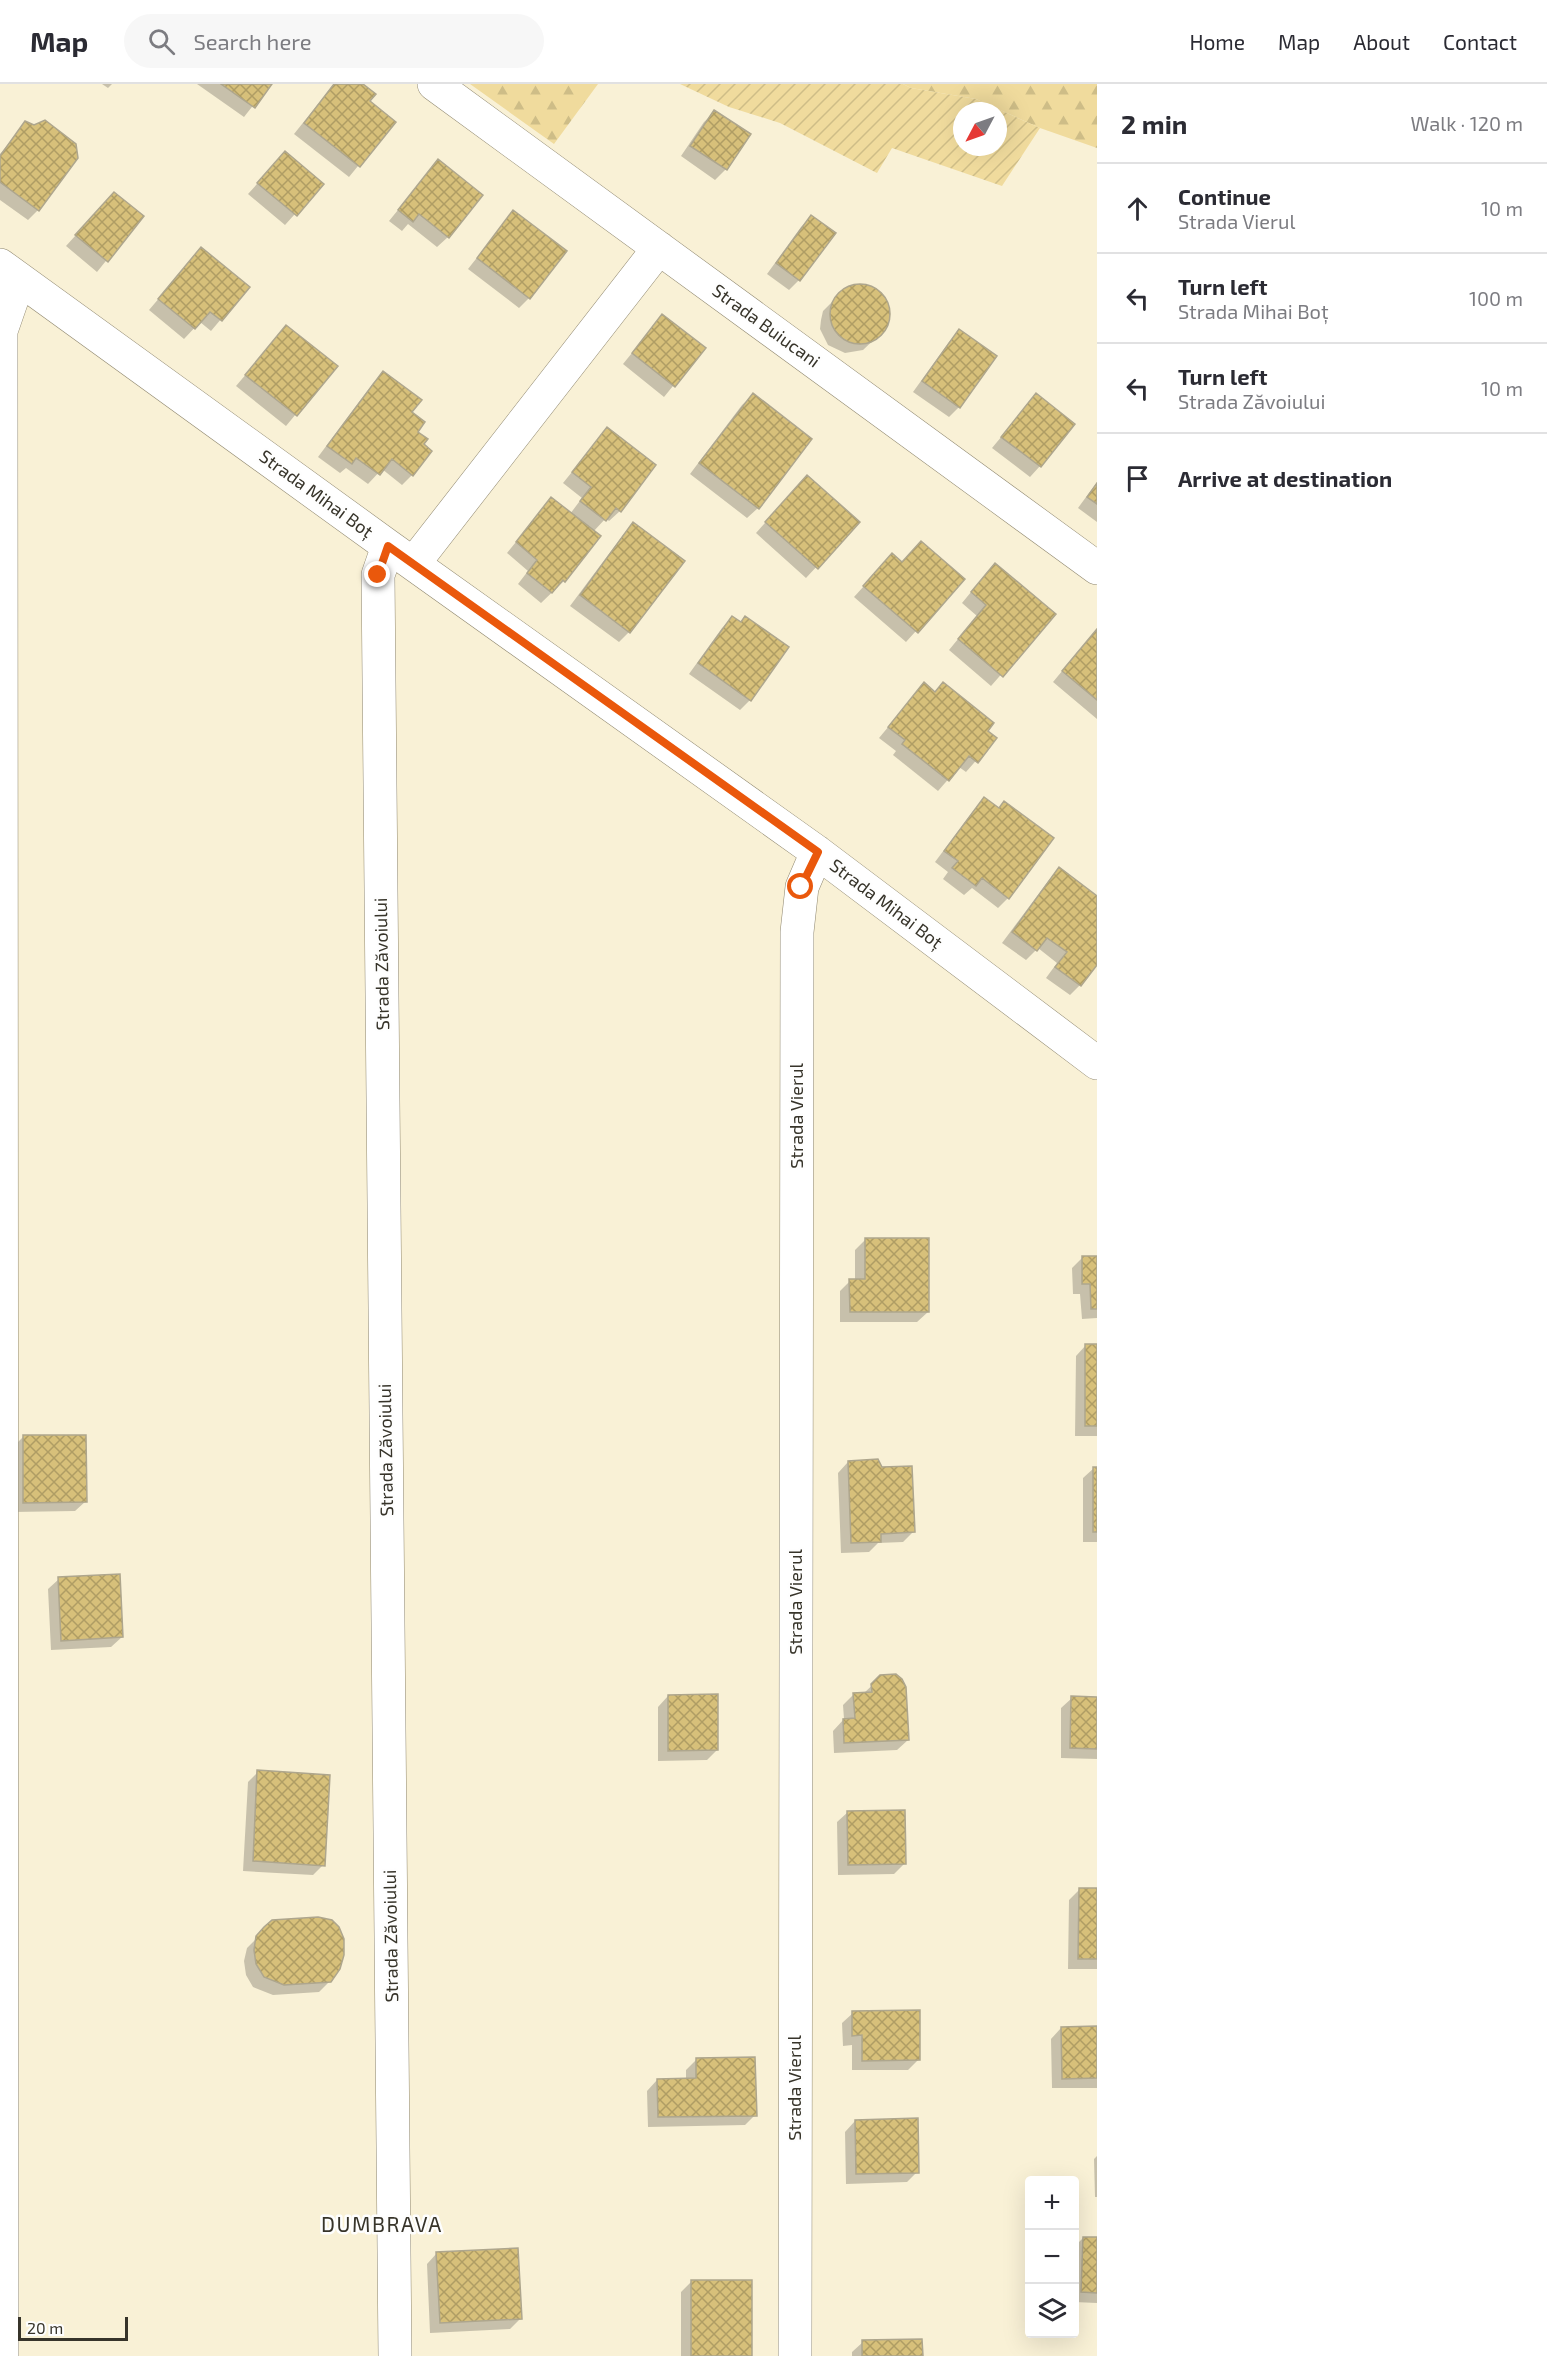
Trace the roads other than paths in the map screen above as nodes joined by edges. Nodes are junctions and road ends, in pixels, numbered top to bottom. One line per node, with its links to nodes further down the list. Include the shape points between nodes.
1 (434, 84): 2 (street, Strada Buiucani)
2 (659, 248): 4 (street, Strada Zăvoiului); 5 (street, Strada Buiucani)
3 (10, 272): 4 (street, Strada Mihai Boț); 8 (street, via 2,331)
4 (401, 554): 6 (street, Strada Mihai Boț); 9 (street, Strada Zăvoiului, via 378,575)
5 (1097, 568)
6 (818, 852): 7 (street, Strada Mihai Boț); 10 (street, Strada Vierul, via 801,887 797,932)
7 (1097, 1064)
8 (2, 2356)
9 (395, 2356)
10 (795, 2356)

